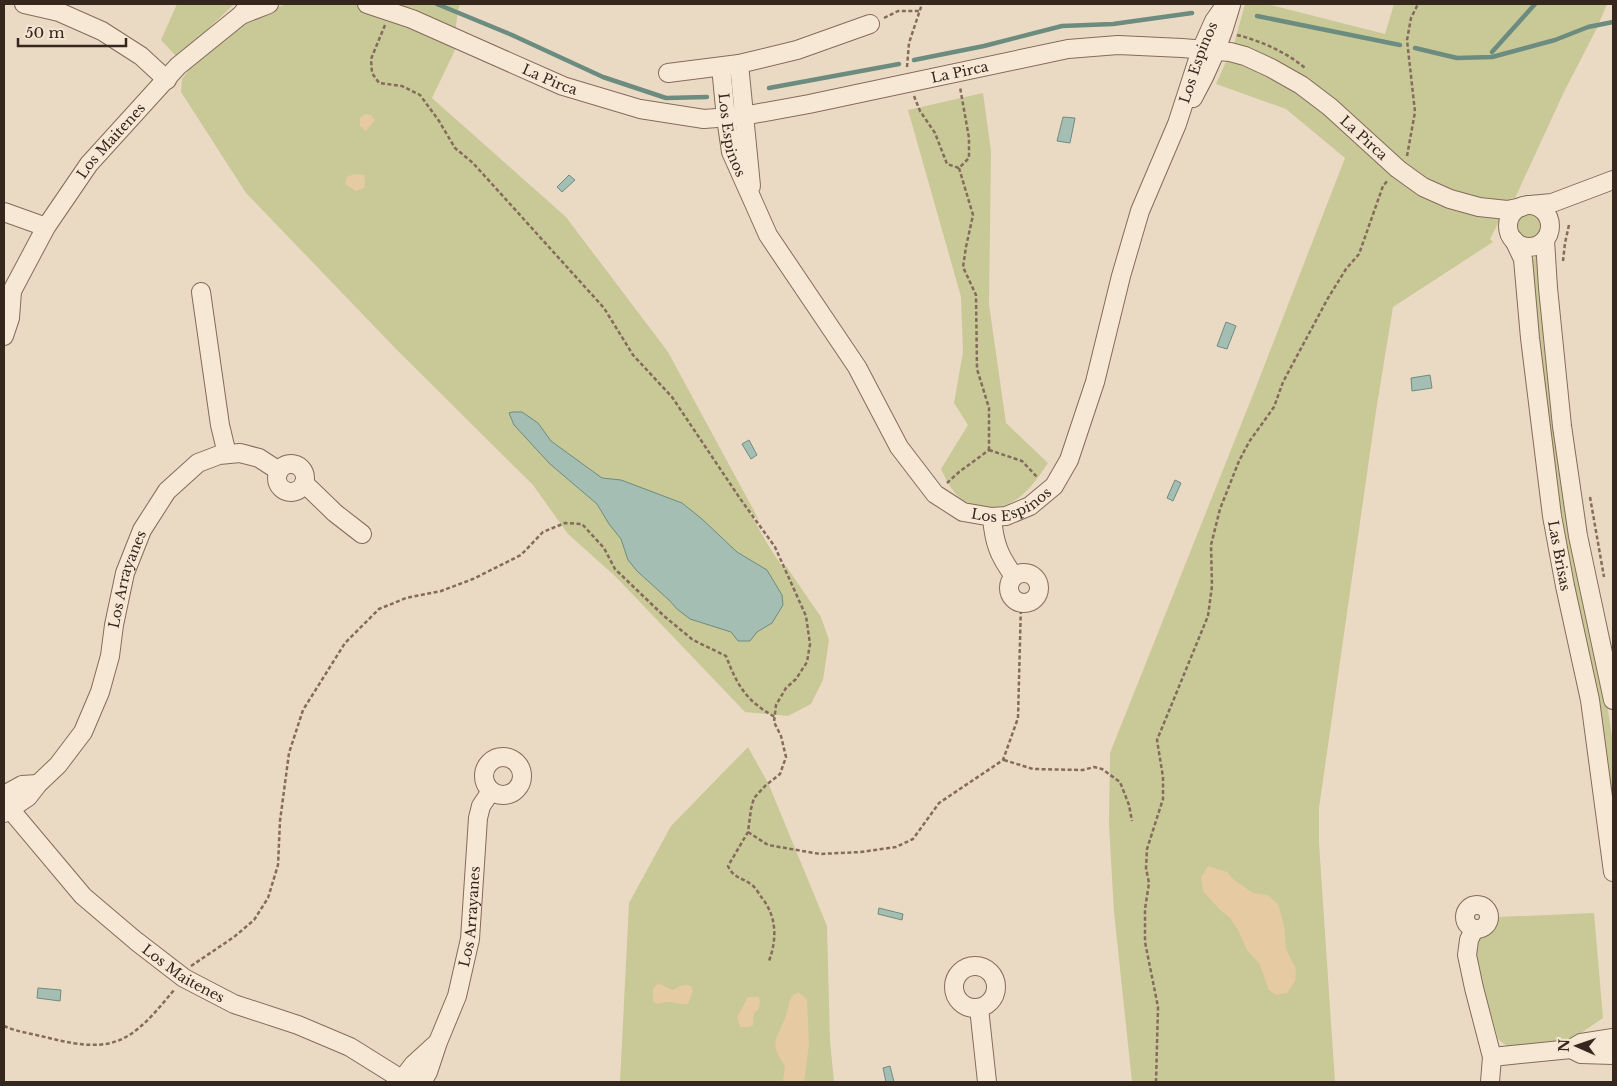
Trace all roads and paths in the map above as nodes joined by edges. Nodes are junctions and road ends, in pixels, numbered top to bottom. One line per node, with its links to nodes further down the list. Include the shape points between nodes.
1 (24, 4): 19 (street, via 58,12 102,32 141,56)
2 (269, 4): 9 (street, Los Maitenes)
3 (367, 4): 8 (street, La Pirca)
4 (922, 4): 10 (path)
5 (1226, 4): 13 (street, Los Espinos, via 1214,21)
6 (1231, 4): 12 (street, Los Espinos)
7 (1418, 4): 24 (path, via 1411,18 1407,40 1415,112 1408,156)
8 (393, 7): 22 (street, La Pirca, via 412,19 563,86 640,109 704,119); 50 (path, via 371,59 372,73 379,82 402,86 420,95 455,148 604,308 632,355 672,397 775,547 806,616 810,644 807,662 776,705)
9 (245, 9): 19 (street, Los Maitenes, via 178,66)
10 (919, 11): 11 (path, via 898,11); 20 (path, via 909,42 906,62)
11 (870, 24): 14 (street, via 797,50)
12 (1223, 32): 13 (street, Los Espinos); 16 (path, via 1250,38 1293,58)
13 (1209, 51): 17 (street, La Pirca, via 1118,45 1068,49); 24 (street, La Pirca, via 1245,56 1301,84); 41 (street, Los Espinos, via 1140,211 1094,382 1069,460)
14 (739, 64): 15 (street); 21 (street, Los Espinos)
15 (721, 67): 18 (street); 22 (street, Los Espinos)
16 (1308, 71)
17 (957, 72): 20 (street, La Pirca); 23 (path, via 969,138 969,158)
18 (668, 73)
19 (167, 80): 32 (street, Los Maitenes, via 89,164)
20 (908, 83): 21 (street, La Pirca); 23 (path, via 920,111 935,133 947,164)
21 (744, 116): 22 (street, La Pirca); 27 (street, Los Espinos)
22 (726, 118): 27 (street, Los Espinos, via 730,152)
23 (959, 168): 39 (path, via 973,215 964,266 976,296 976,369 989,408)
24 (1398, 168): 29 (street, La Pirca, via 1436,194); 70 (path, via 1384,186 1359,254 1328,298 1283,382 1274,407 1239,461 1220,509 1211,545 1212,586 1208,616 1157,740 1163,799 1147,850 1145,909 1145,942 1158,1007)
25 (1613, 180): 26 (street, La Pirca)
26 (1571, 196): 28 (street, La Pirca, via 1552,203); 33 (street, via 1556,215)
27 (752, 199): 42 (street, Los Espinos, via 768,235 857,367 899,447)
28 (1526, 206): 29 (street, La Pirca, via 1507,210); 33 (street, Las Brisas, via 1537,207 1548,216); 34 (street, via 1512,214)
29 (1479, 207): 34 (street, La Pirca, via 1499,217)
30 (4, 212): 32 (street)
31 (1569, 225): 35 (path)
32 (46, 227): 37 (street, Los Maitenes)
33 (1547, 234): 34 (street, via 1533,247 1520,244); 49 (street, Las Brisas, via 1546,261 1562,426 1577,527)
34 (1512, 236): 56 (street, Las Brisas, via 1523,258 1552,516 1590,700)
35 (1563, 262)
36 (201, 292): 40 (street)
37 (8, 295): 38 (street, Los Maitenes, via 10,318)
38 (4, 336)
39 (989, 450): 41 (path, via 1022,461); 42 (path)
40 (227, 454): 45 (street, Los Arrayanes, via 240,453 260,458 279,471 279,484 289,492 298,490 304,483); 53 (street, Los Arrayanes, via 198,463 167,490 142,530 125,573 110,656 100,692 82,732 58,765 28,797)
41 (1048, 491): 44 (street, Los Espinos, via 1030,506 1006,516)
42 (935, 494): 44 (street, Los Espinos, via 963,512)
43 (1590, 495): 47 (path)
44 (992, 517): 46 (street, via 994,542)
45 (362, 534)
46 (1014, 576): 48 (street, via 1009,585 1010,594); 48 (street, via 1028,574 1038,585 1035,599)
47 (1605, 578)
48 (1021, 603): 51 (path, via 1018,718)
49 (1613, 700)
50 (775, 717): 55 (path, via 786,757 780,774 754,798); 59 (path, via 743,692 726,656 693,640 615,570 604,548 582,524 565,523 544,532 521,555 473,579 379,609 345,643 303,710 289,753 278,865 268,898 254,920 189,967)
51 (1004, 760): 54 (path, via 1033,769 1102,769 1120,782); 55 (path, via 939,803 913,839 896,847 820,854 768,845)
52 (492, 791): 63 (street, Los Arrayanes, via 481,806 478,818 470,939 457,996)
53 (5, 805): 59 (street, Los Maitenes, via 83,896)
54 (1132, 821)
55 (748, 832): 58 (path, via 728,866 732,874 753,885 767,904 775,928 775,945)
56 (1613, 872)
57 (1474, 928): 66 (street, via 1467,955)
58 (769, 961)
59 (184, 978): 61 (path, via 143,1027 119,1042 76,1044); 67 (street, Los Maitenes, via 234,1004 350,1046)
60 (979, 1008): 69 (street)
61 (4, 1026)
62 (1613, 1038): 64 (street, via 1581,1043)
63 (438, 1042): 67 (street, Los Arrayanes, via 413,1065); 68 (street, Los Arrayanes)
64 (1571, 1049): 65 (street, via 1581,1054); 66 (street)
65 (1613, 1055)
66 (1492, 1058): 71 (street)
67 (403, 1081)
68 (422, 1082)
69 (987, 1082)
70 (1156, 1082)
71 (1490, 1082)

